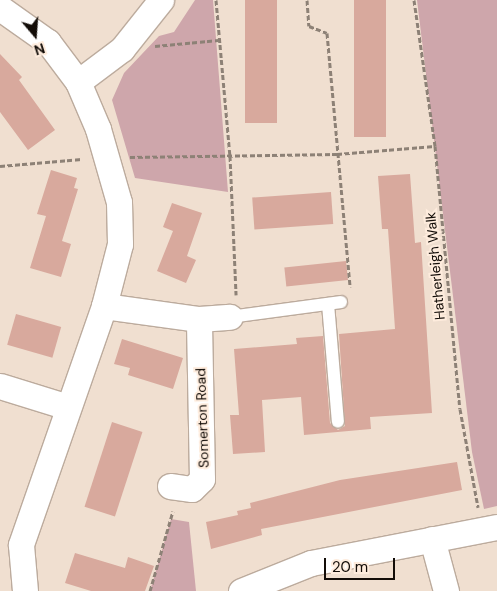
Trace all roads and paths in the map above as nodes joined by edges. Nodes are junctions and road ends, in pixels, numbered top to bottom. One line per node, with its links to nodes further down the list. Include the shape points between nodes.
1 (161, 0): 7 (street)
2 (216, 0): 6 (path)
3 (307, 0): 10 (path, via 309,26 327,33)
4 (414, 0): 9 (path, Hatherleigh Walk)
5 (0, 8): 8 (street, via 48,42)
6 (219, 40): 7 (path); 11 (path)
7 (122, 49): 8 (street)
8 (78, 82): 12 (street)
9 (436, 146): 10 (path); 23 (path, Hatherleigh Walk, via 460,409)
10 (337, 154): 11 (path); 14 (path, via 353,283)
11 (230, 156): 12 (path); 17 (path)
12 (107, 157): 13 (path); 16 (street, via 119,202 120,244)
13 (0, 166)
14 (341, 302): 15 (lane)
15 (328, 304): 17 (lane); 21 (lane)
16 (104, 306): 18 (street); 20 (street)
17 (234, 316): 18 (street)
18 (199, 320): 22 (street, Somerton Road, via 204,472 199,485)
19 (0, 386): 20 (street)
20 (68, 406): 25 (street, via 21,545)
21 (338, 422)
22 (174, 487): 26 (path)
23 (490, 528): 24 (street)
24 (432, 539): 27 (street, via 311,563); 28 (street)
25 (25, 591)
26 (150, 591)
27 (241, 591)
28 (446, 591)

